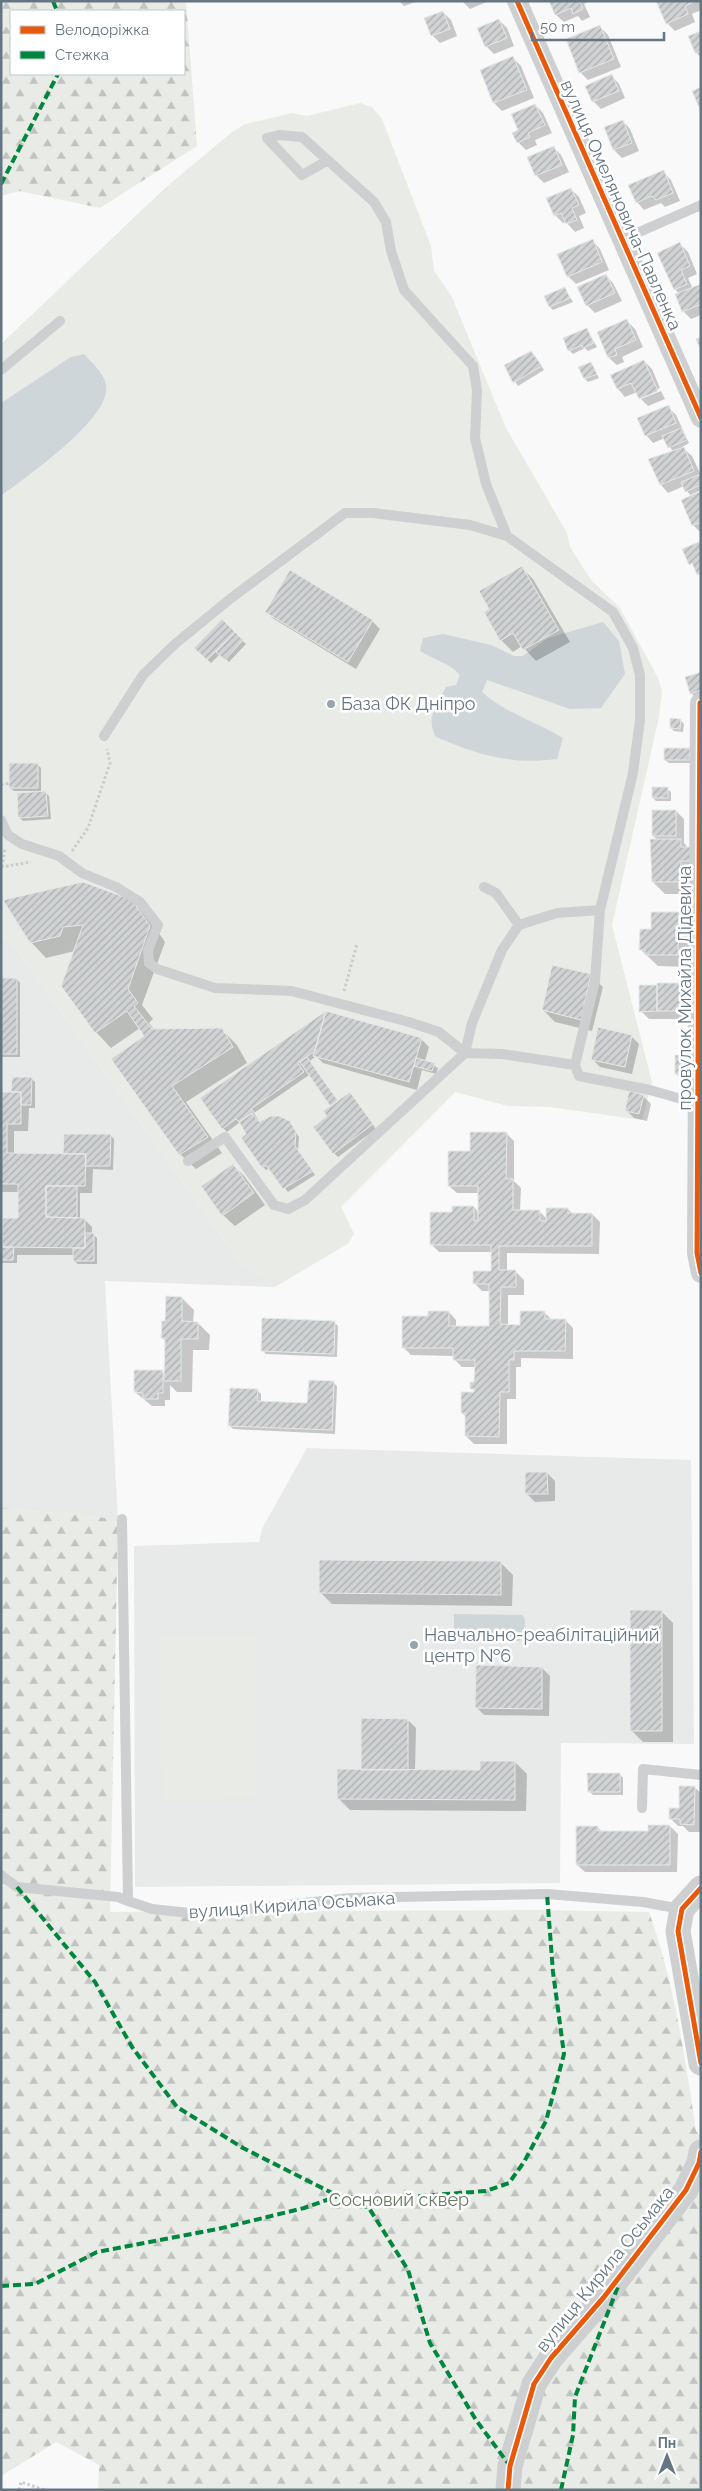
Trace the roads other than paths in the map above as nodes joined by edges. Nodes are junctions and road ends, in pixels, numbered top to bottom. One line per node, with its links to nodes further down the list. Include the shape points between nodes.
1 (517, 1): 4 (street, вулиця Омеляновича-Павленка)
2 (328, 161): 2 (lane, via 302,175 266,138 279,135 302,138); 8 (lane, via 374,202 386,222 391,251 404,290 474,366 477,390 475,438 486,484)
3 (701, 205): 4 (lane)
4 (621, 240): 7 (street, вулиця Омеляновича-Павленка)
5 (60, 321): 6 (lane)
6 (1, 370)
7 (701, 418)
8 (506, 536): 10 (lane, via 470,525 373,513 345,513 175,644 143,676); 13 (lane, via 613,612 633,648 640,675 640,720 633,773)
9 (700, 703): 17 (street, провулок Михайла Дідевича)
10 (104, 736)
11 (1, 820): 15 (lane, via 8,835 15,840 59,856 82,873 116,887 140,902 158,925 148,950 149,963 157,969 215,988 292,991 340,1004 438,1032)
12 (484, 888): 14 (lane, via 496,893)
13 (600, 910): 14 (lane, via 557,913); 16 (lane, via 595,981)
14 (519, 925): 15 (lane, via 494,968 472,1023)
15 (465, 1053): 16 (lane, via 502,1054); 18 (lane, via 305,1200 288,1209 274,1205 226,1137)
16 (575, 1065): 17 (lane, via 579,1076)
17 (699, 1104): 19 (street, провулок Михайла Дідевича, via 697,1252)
18 (188, 1161)
19 (701, 1273)
20 (122, 1519): 25 (lane)
21 (701, 1775): 22 (lane, via 643,1769)
22 (642, 1808)
23 (1, 1875): 25 (lane, вулиця Кирила Осьмака, via 18,1886 118,1897)
24 (701, 1888): 26 (street)
25 (128, 1901): 26 (lane, вулиця Кирила Осьмака, via 152,1908 200,1914 350,1898 547,1894 643,1902)
26 (682, 1909): 27 (street, via 678,1931)
27 (701, 2063)
28 (701, 2152): 29 (street, вулиця Кирила Осьмака, via 686,2190 604,2297 551,2358 534,2384 510,2466)
29 (508, 2490)

